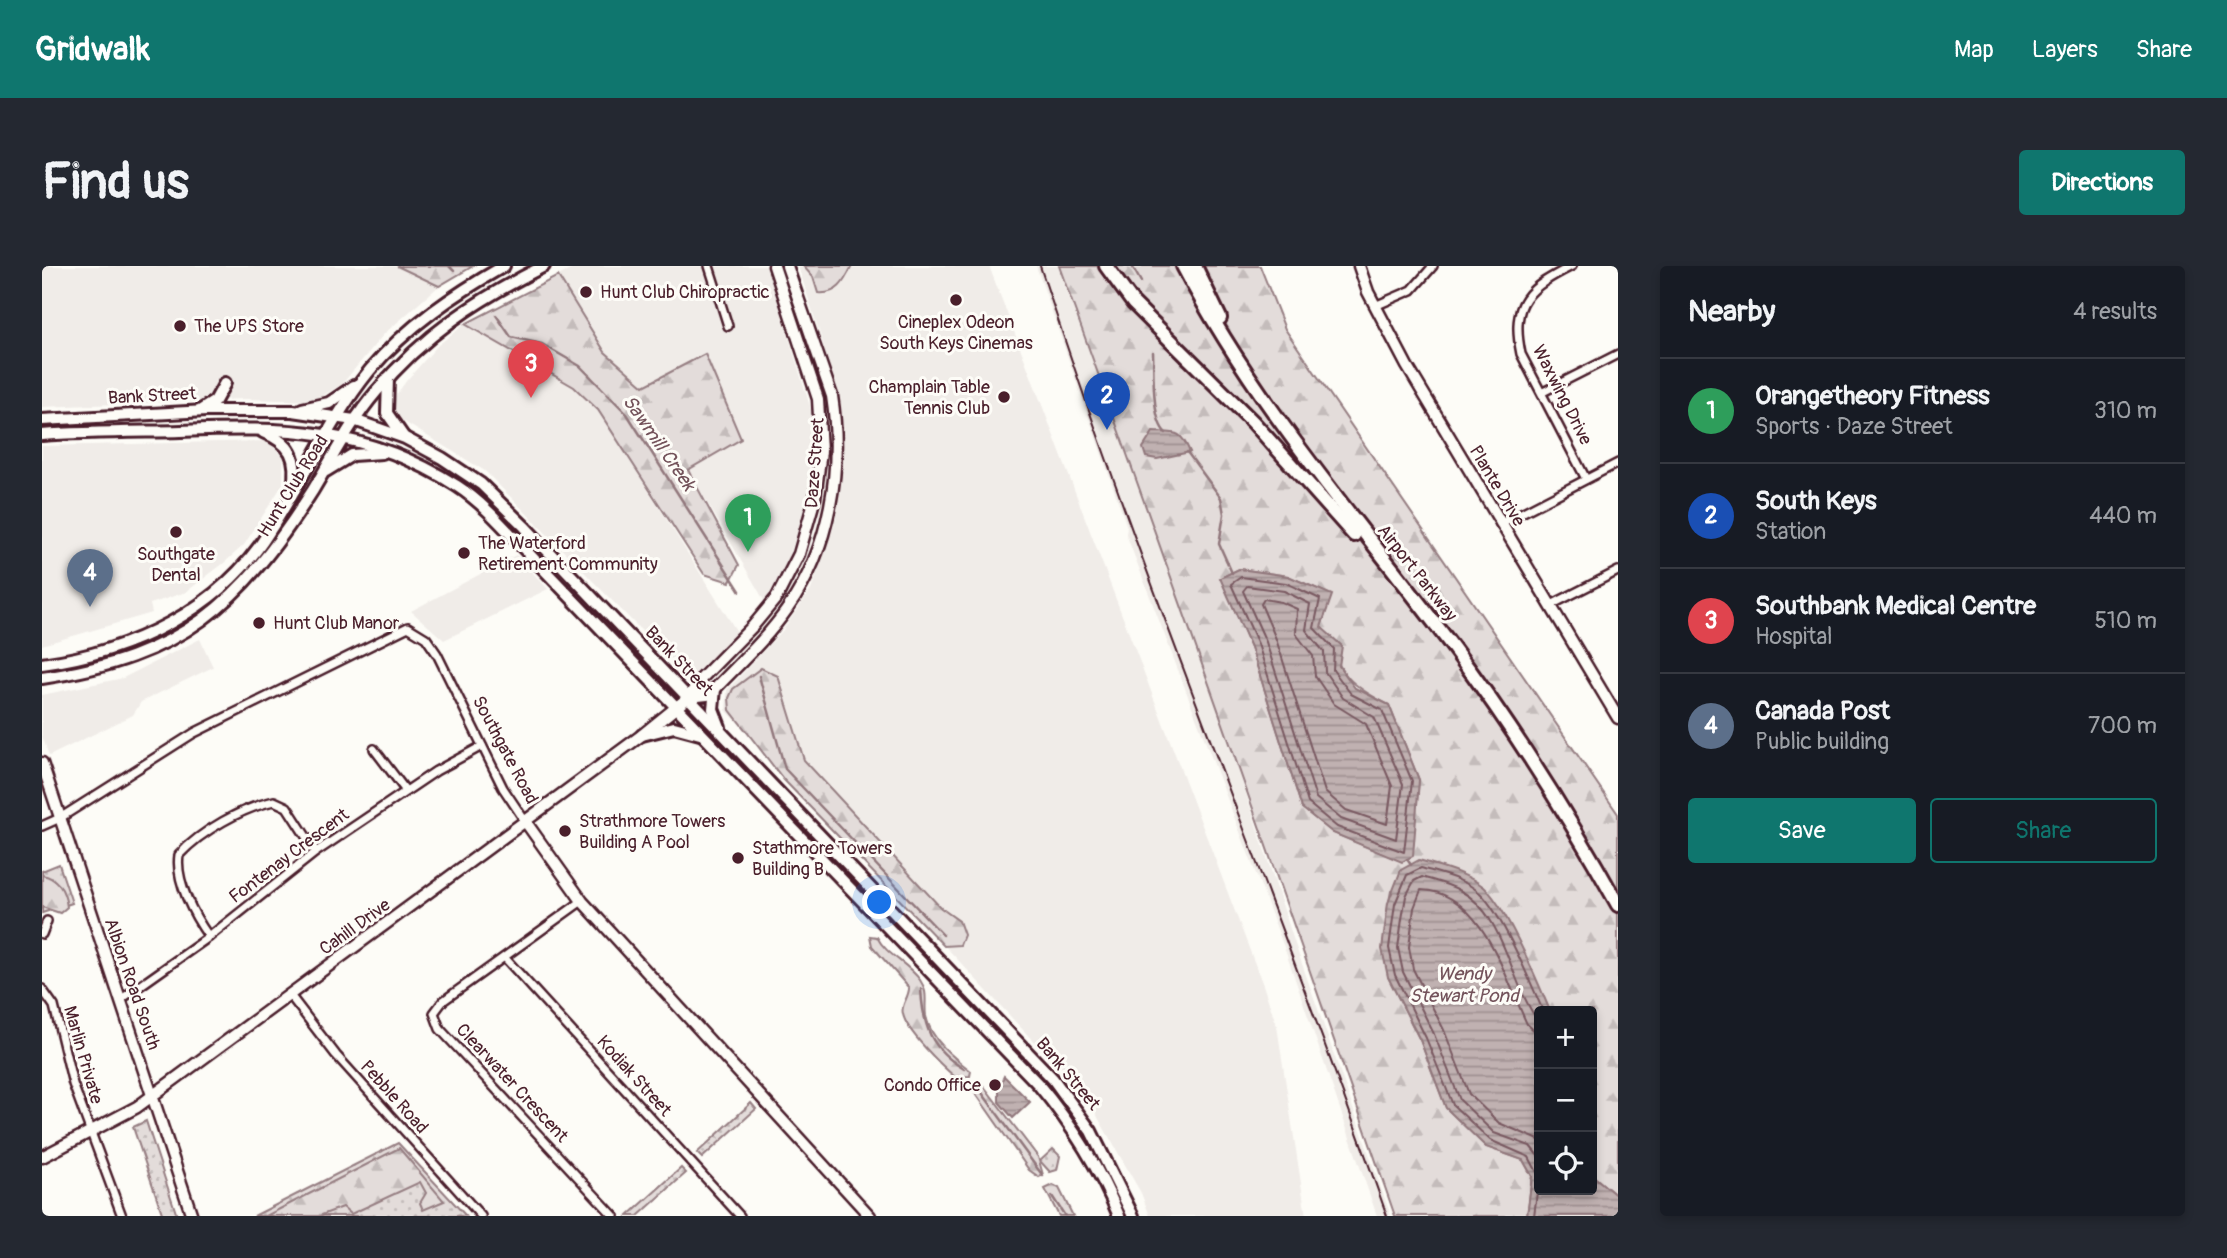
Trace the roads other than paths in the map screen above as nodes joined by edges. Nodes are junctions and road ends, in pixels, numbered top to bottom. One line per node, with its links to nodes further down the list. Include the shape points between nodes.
1 (504, 266): 13 (main road, Hunt Club Road)
2 (544, 266): 16 (main road, Hunt Club Road)
3 (709, 266): 17 (street)
4 (774, 266): 15 (street, Daze Street)
5 (787, 266): 14 (street, Daze Street)
6 (1105, 266): 57 (highway, via 1133,303 1253,422)
7 (1183, 266): 38 (highway, Airport Parkway, via 1221,335)
8 (1195, 266): 38 (highway)
9 (1359, 266): 12 (street, Plante Drive)
10 (1433, 266): 12 (street, via 1412,290)
11 (1572, 266): 22 (street, Waxwing Drive, via 1536,284 1518,318 1521,354)
12 (1375, 306): 49 (street, Plante Drive)
13 (434, 310): 16 (main road); 20 (main road, Hunt Club Road)
14 (806, 314): 15 (street); 23 (street, Daze Street)
15 (791, 320): 24 (street, Daze Street)
16 (444, 325): 19 (main road, Hunt Club Road)
17 (728, 326)
18 (1618, 354): 22 (street)
19 (388, 378): 31 (main road, Hunt Club Road); 39 (main road, via 387,413)
20 (362, 381): 27 (main road, via 328,402); 28 (main road, Hunt Club Road)
21 (225, 383): 26 (main road, via 211,406)
22 (1543, 392): 44 (street, Waxwing Drive)
23 (832, 396): 24 (street); 48 (street, Daze Street, via 836,446)
24 (818, 399): 47 (street, Daze Street, via 821,451)
25 (230, 410): 26 (main road, Bank Street); 27 (main road, Bank Street); 33 (main road)
26 (198, 411): 29 (main road, Bank Street)
27 (293, 411): 28 (main road, Bank Street)
28 (338, 417): 31 (main road, Bank Street); 35 (main road, Hunt Club Road)
29 (71, 419): 30 (main road, Bank Street); 34 (main road)
30 (42, 420)
31 (354, 421): 37 (main road, Hunt Club Road); 39 (main road, Bank Street)
32 (254, 428): 33 (main road, Bank Street); 35 (main road, Bank Street); 46 (main road, via 282,440 291,450 295,468)
33 (230, 429): 34 (main road, Bank Street)
34 (72, 433): 36 (main road, Bank Street)
35 (327, 434): 37 (main road, Bank Street); 46 (main road, Hunt Club Road)
36 (42, 435)
37 (345, 437): 40 (main road, Bank Street); 42 (main road, Hunt Club Road)
38 (1288, 437): 57 (highway, Airport Parkway)
39 (405, 438): 43 (main road, Bank Street)
40 (393, 454): 42 (main road, via 352,455); 45 (main road, Bank Street)
41 (1618, 463): 44 (street)
42 (323, 473): 60 (main road, Hunt Club Road, via 270,555 244,585 202,620 129,657)
43 (466, 474): 45 (main road); 50 (main road, Bank Street)
44 (1586, 479): 49 (street)
45 (456, 485): 51 (main road, Bank Street)
46 (292, 494): 59 (main road, Hunt Club Road, via 258,549 197,606 122,646)
47 (815, 498): 48 (street); 55 (street, Daze Street, via 787,580)
48 (831, 502): 58 (street, Daze Street, via 817,553 794,598)
49 (1500, 524): 53 (street, Plante Drive)
50 (543, 546): 51 (main road); 54 (main road, Bank Street)
51 (531, 556): 56 (main road, Bank Street)
52 (1618, 570): 53 (street)
53 (1551, 605): 64 (street, Plante Drive)
54 (628, 633): 56 (main road); 62 (main road, Bank Street)
55 (738, 642): 58 (street); 62 (street, Daze Street)
56 (614, 643): 63 (main road, Bank Street)
57 (1452, 645): 77 (highway, Airport Parkway, via 1533,760)
58 (750, 653): 61 (street, Daze Street)
59 (42, 662)
60 (44, 679)
61 (715, 689): 62 (street, Daze Street); 65 (main road, via 713,709)
62 (689, 697): 63 (street, Daze Street); 65 (main road, Bank Street)
63 (676, 707): 66 (street, Cahill Drive); 67 (main road, Bank Street)
64 (1618, 718)
65 (722, 732): 82 (main road, Bank Street)
66 (642, 735): 67 (main road, via 674,727); 73 (street, Cahill Drive)
67 (705, 737): 83 (main road, Bank Street)
68 (482, 746): 71 (street, Fontenay Crescent); 72 (street, Southgate Road, via 437,654 426,638 408,627 194,733); 73 (street, Southgate Road)
69 (374, 749): 71 (street)
70 (42, 762): 72 (street, Albion Road South)
71 (406, 791): 75 (street, Fontenay Crescent)
72 (60, 818): 74 (street); 86 (street, Albion Road South)
73 (524, 821): 76 (street, Southgate Road); 85 (street, Cahill Drive)
74 (42, 826)
75 (316, 852): 80 (street, Fontenay Crescent); 80 (street, via 287,807 274,801 213,829 186,848 179,855 179,873)
76 (582, 901): 81 (street, Clearwater Crescent); 95 (street, Southgate Road)
77 (1618, 905)
78 (47, 921): 79 (street)
79 (42, 934)
80 (209, 937): 86 (street, Fontenay Crescent)
81 (505, 958): 93 (street, Clearwater Crescent, via 443,1001 434,1013 435,1021); 94 (street, Kodiak Street)
82 (949, 972): 83 (main road); 97 (main road, Bank Street, via 1077,1110)
83 (938, 982): 96 (main road, Bank Street, via 1065,1116)
84 (42, 989): 88 (street, Marlin Private, via 54,1006 73,1084)
85 (289, 995): 87 (street, Cahill Drive); 92 (street, Pebble Road, via 336,1055)
86 (120, 1000): 87 (street, Albion Road South)
87 (152, 1096): 88 (street, Cahill Drive); 91 (street, Albion Road South)
88 (92, 1132): 89 (street, Cahill Drive); 90 (street, Marlin Private)
89 (42, 1157)
90 (122, 1216)
91 (192, 1216)
92 (481, 1216)
93 (614, 1216)
94 (740, 1216)
95 (870, 1216)
96 (1119, 1216)
97 (1133, 1216)

